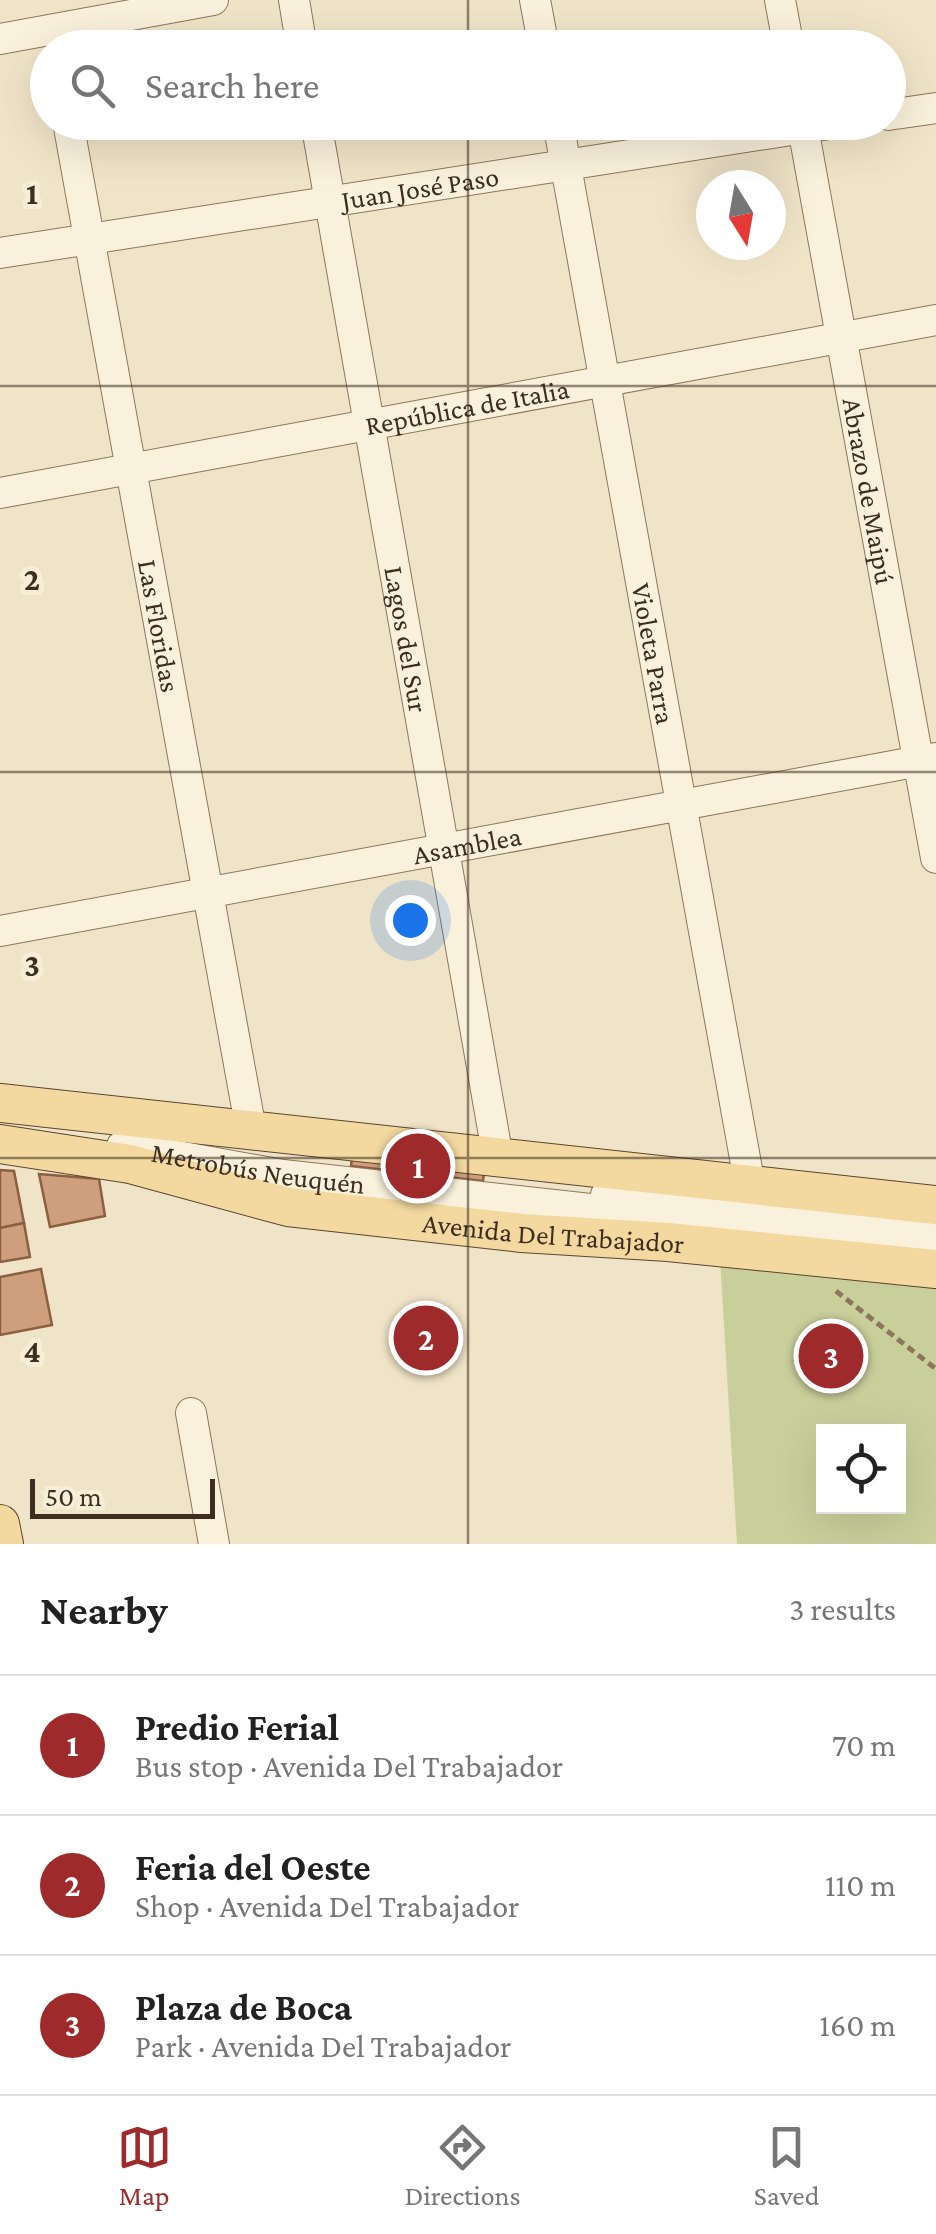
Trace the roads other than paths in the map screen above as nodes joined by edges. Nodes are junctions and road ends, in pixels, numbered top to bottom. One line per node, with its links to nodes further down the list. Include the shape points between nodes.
1 (213, 0): 5 (street)
2 (294, 0): 6 (street)
3 (535, 0): 7 (street)
4 (780, 0): 8 (street)
5 (87, 30)
6 (299, 30)
7 (541, 30)
8 (785, 30)
9 (0, 38): 10 (street)
10 (30, 38)
11 (936, 108): 12 (street)
12 (906, 112)
13 (71, 140): 20 (street, Las Floridas)
14 (319, 140): 19 (street, Lagos del Sur)
15 (561, 140): 18 (street, Violeta Parra)
16 (718, 140): 18 (street, Juan José Paso)
17 (806, 140): 23 (street, Abrazo de Maipú)
18 (565, 165): 19 (street, Juan José Paso); 24 (street, Violeta Parra)
19 (330, 202): 20 (street, Juan José Paso); 25 (street, Lagos del Sur)
20 (90, 239): 21 (street, Juan José Paso); 26 (street, Las Floridas)
21 (0, 253)
22 (936, 320): 23 (street, República de Italia)
23 (842, 337): 24 (street, República de Italia); 28 (street, Abrazo de Maipú)
24 (605, 381): 25 (street, República de Italia); 29 (street, Violeta Parra)
25 (370, 424): 26 (street, República de Italia); 30 (street, Lagos del Sur)
26 (131, 469): 27 (street, República de Italia); 32 (street, Las Floridas)
27 (0, 493)
28 (927, 760): 29 (street, Asamblea); 31 (street, Abrazo de Maipú)
29 (682, 805): 30 (street, Asamblea); 41 (street, Violeta Parra)
30 (445, 849): 32 (street, Asamblea); 39 (street, Lagos del Sur)
31 (936, 858)
32 (208, 892): 33 (street, Asamblea); 37 (street, Las Floridas)
33 (0, 932)
34 (0, 1103): 37 (main road)
35 (0, 1116): 44 (street, Metrobús Neuquén, via 320,1166)
36 (0, 1130): 45 (street, Metrobús Neuquén, via 283,1175)
37 (252, 1130): 39 (main road)
38 (0, 1144): 46 (main road, Avenida Del Trabajador, via 130,1164 288,1207)
39 (498, 1158): 41 (main road)
40 (545, 1186): 40 (street, via 546,1174 307,1146 306,1158)
41 (750, 1186): 42 (main road)
42 (936, 1205)
43 (540, 1224): 43 (street, via 541,1212 424,1198 302,1184 300,1196)
44 (936, 1225)
45 (936, 1247)
46 (936, 1269)
47 (191, 1413): 50 (street)
48 (0, 1524): 49 (main road)
49 (4, 1544)
50 (214, 1544)

